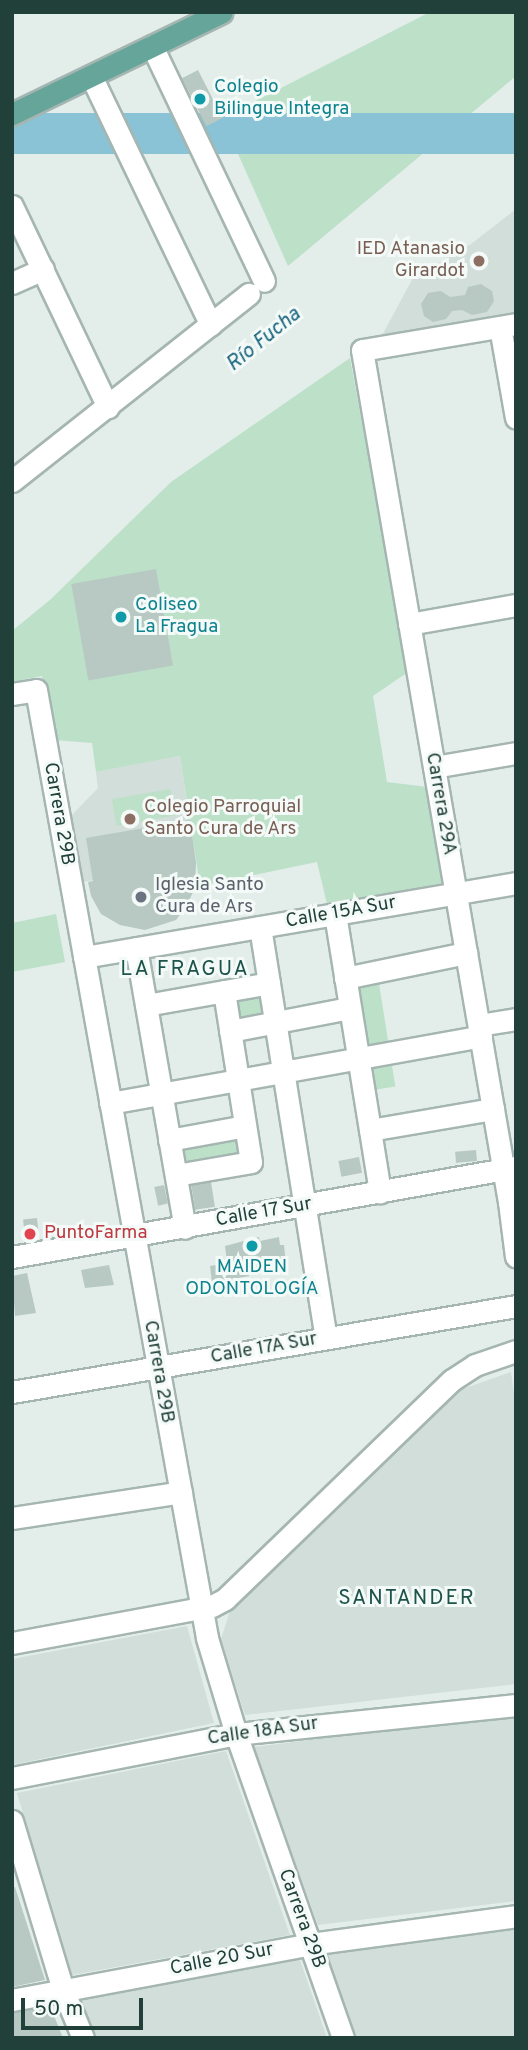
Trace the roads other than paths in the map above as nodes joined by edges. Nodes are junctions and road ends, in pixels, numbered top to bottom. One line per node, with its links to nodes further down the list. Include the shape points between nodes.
1 (222, 12): 2 (main road)
2 (152, 46): 3 (main road); 8 (street, via 256,288)
3 (91, 76): 4 (main road); 8 (street)
4 (12, 114)
5 (12, 206): 6 (street)
6 (43, 269): 7 (street); 10 (street)
7 (12, 283)
8 (211, 325): 10 (street)
9 (508, 325): 11 (street); 14 (street, Carrera 29A, via 362,350)
10 (108, 407): 12 (street)
11 (516, 418)
12 (12, 481)
13 (516, 605): 14 (street)
14 (410, 624): 17 (street, Carrera 29A)
15 (12, 694): 24 (street, Carrera 29B, via 36,690)
16 (516, 752): 17 (street)
17 (434, 767): 19 (street, Carrera 29A)
18 (516, 883): 19 (street, Calle 15A Sur)
19 (456, 893): 20 (street, Calle 15A Sur); 23 (street, Carrera 29A)
20 (335, 914): 21 (street, Calle 15A Sur); 25 (street)
21 (260, 927): 22 (street, Calle 15A Sur); 26 (street)
22 (135, 948): 24 (street, Calle 15A Sur); 28 (street)
23 (466, 953): 25 (street); 33 (street, Carrera 29A)
24 (84, 957): 38 (street, Carrera 29B)
25 (345, 978): 29 (street)
26 (269, 983): 27 (street); 31 (street)
27 (224, 991): 28 (street); 32 (street)
28 (146, 1005): 37 (street)
29 (350, 1007): 31 (street); 34 (street)
30 (516, 1019): 33 (street)
31 (276, 1022): 32 (street); 35 (street)
32 (230, 1031): 36 (street)
33 (480, 1031): 34 (street); 39 (street, Carrera 29A)
34 (358, 1058): 35 (street); 41 (street)
35 (284, 1071): 36 (street); 46 (street)
36 (237, 1080): 37 (street); 40 (street)
37 (161, 1094): 38 (street); 42 (street)
38 (110, 1103): 48 (street, Carrera 29B)
39 (493, 1109): 41 (street); 43 (street, Carrera 29A)
40 (244, 1126): 42 (street); 44 (street, via 251,1162)
41 (370, 1130): 45 (street)
42 (169, 1140): 44 (street)
43 (510, 1168): 45 (street, Calle 17 Sur); 50 (street, Carrera 29A)
44 (176, 1175): 47 (street)
45 (380, 1192): 46 (street, Calle 17 Sur)
46 (307, 1205): 47 (street, Calle 17 Sur); 52 (street)
47 (185, 1228): 48 (street, Calle 17 Sur)
48 (133, 1237): 49 (street, Calle 17 Sur); 54 (street, Carrera 29B)
49 (12, 1257)
50 (516, 1257)
51 (516, 1306): 52 (street, Calle 17A Sur)
52 (326, 1338): 54 (street, Calle 17A Sur)
53 (516, 1351): 58 (street, via 475,1365 452,1380 232,1593)
54 (156, 1367): 55 (street, Calle 17A Sur); 56 (street, Carrera 29B)
55 (12, 1392)
56 (181, 1492): 57 (street); 58 (street, Carrera 29B)
57 (12, 1518)
58 (200, 1608): 59 (street); 61 (street, Carrera 29B)
59 (12, 1643)
60 (516, 1705): 61 (street, Calle 18A Sur)
61 (236, 1734): 62 (street, Calle 18A Sur); 65 (street, Carrera 29B)
62 (12, 1778)
63 (12, 1821): 66 (street)
64 (516, 1916): 65 (street, Calle 20 Sur)
65 (310, 1944): 66 (street, Calle 20 Sur); 69 (street, Carrera 29B)
66 (63, 1990): 67 (street, Calle 20 Sur); 68 (street)
67 (12, 2000)
68 (83, 2038)
69 (343, 2038)

